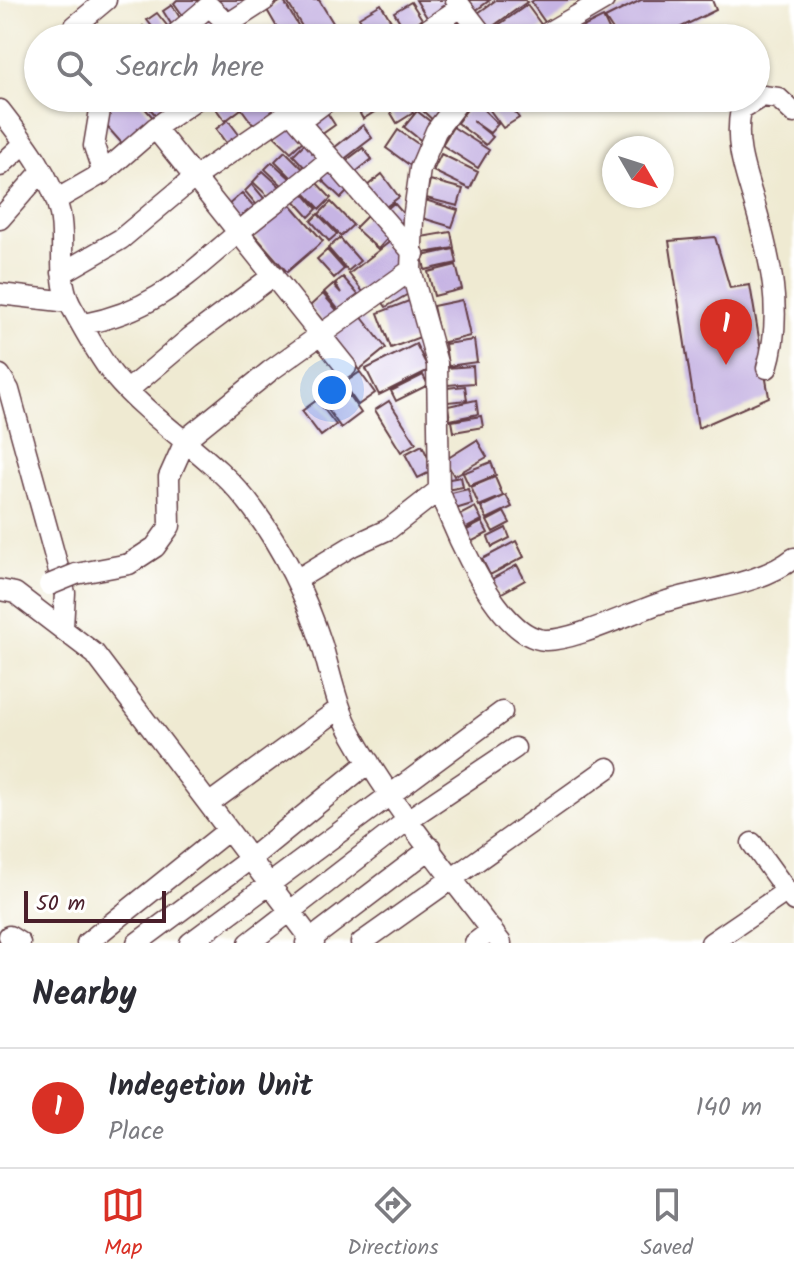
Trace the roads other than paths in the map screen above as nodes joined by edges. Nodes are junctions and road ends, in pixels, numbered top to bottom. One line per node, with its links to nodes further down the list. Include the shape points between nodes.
1 (106, 0): 6 (street)
2 (602, 0): 12 (street)
3 (207, 3): 7 (street); 8 (street)
4 (255, 3): 9 (street)
5 (459, 3): 10 (street); 11 (street)
6 (76, 24)
7 (185, 24)
8 (226, 24)
9 (238, 24)
10 (433, 24)
11 (475, 24)
12 (562, 24)
13 (770, 97): 21 (street)
14 (0, 110): 23 (street)
15 (100, 112): 27 (street, via 94,146)
16 (178, 112): 22 (street)
17 (288, 112): 28 (street)
18 (293, 112): 24 (street)
19 (450, 112): 32 (street, via 420,169)
20 (740, 112): 40 (street, via 736,135 764,236 776,306)
21 (794, 113)
22 (155, 128): 27 (street); 28 (street)
23 (24, 144): 25 (street); 26 (street)
24 (330, 159): 31 (street); 32 (street)
25 (0, 166)
26 (42, 171): 29 (street); 30 (street)
27 (103, 173): 29 (street)
28 (195, 177): 31 (street); 33 (street, via 121,239)
29 (56, 200): 33 (street)
30 (0, 219)
31 (239, 231): 34 (street); 37 (street, via 191,276 165,292)
32 (413, 262): 38 (street); 44 (street, via 437,363)
33 (62, 273): 36 (street)
34 (274, 275): 38 (street); 42 (street)
35 (0, 295): 36 (street)
36 (69, 302): 37 (street)
37 (84, 324): 42 (street, via 113,375)
38 (320, 335): 39 (street); 43 (street)
39 (346, 367)
40 (767, 368)
41 (0, 375): 49 (street, via 9,390 65,593)
42 (128, 390): 43 (street)
43 (186, 439): 46 (street, via 252,507); 48 (street, bridge, via 169,477 172,516 165,537 143,558 76,574 49,585)
44 (439, 490): 45 (street, via 458,542 495,599 518,627 536,638 567,636 666,601); 46 (street, via 389,529)
45 (790, 568)
46 (296, 580): 50 (street)
47 (0, 590): 48 (street)
48 (29, 603): 49 (street)
49 (69, 632): 56 (street, via 95,654)
50 (339, 709): 53 (street); 56 (street)
51 (502, 712): 55 (street)
52 (515, 748): 57 (street)
53 (369, 762): 55 (street); 61 (street)
54 (608, 768): 62 (street)
55 (391, 794): 57 (street); 63 (street)
56 (210, 803): 58 (street)
57 (409, 819): 60 (street); 65 (street)
58 (227, 831): 61 (street); 68 (street)
59 (752, 843): 64 (street)
60 (431, 848): 62 (street); 67 (street)
61 (250, 859): 63 (street); 69 (street)
62 (453, 877): 66 (street); 72 (street)
63 (268, 886): 65 (street); 70 (street)
64 (790, 896): 73 (street)
65 (290, 914): 67 (street); 71 (street)
66 (489, 939)
67 (310, 942)
68 (87, 943)
69 (137, 943)
70 (190, 943)
71 (249, 943)
72 (361, 943)
73 (711, 943)

